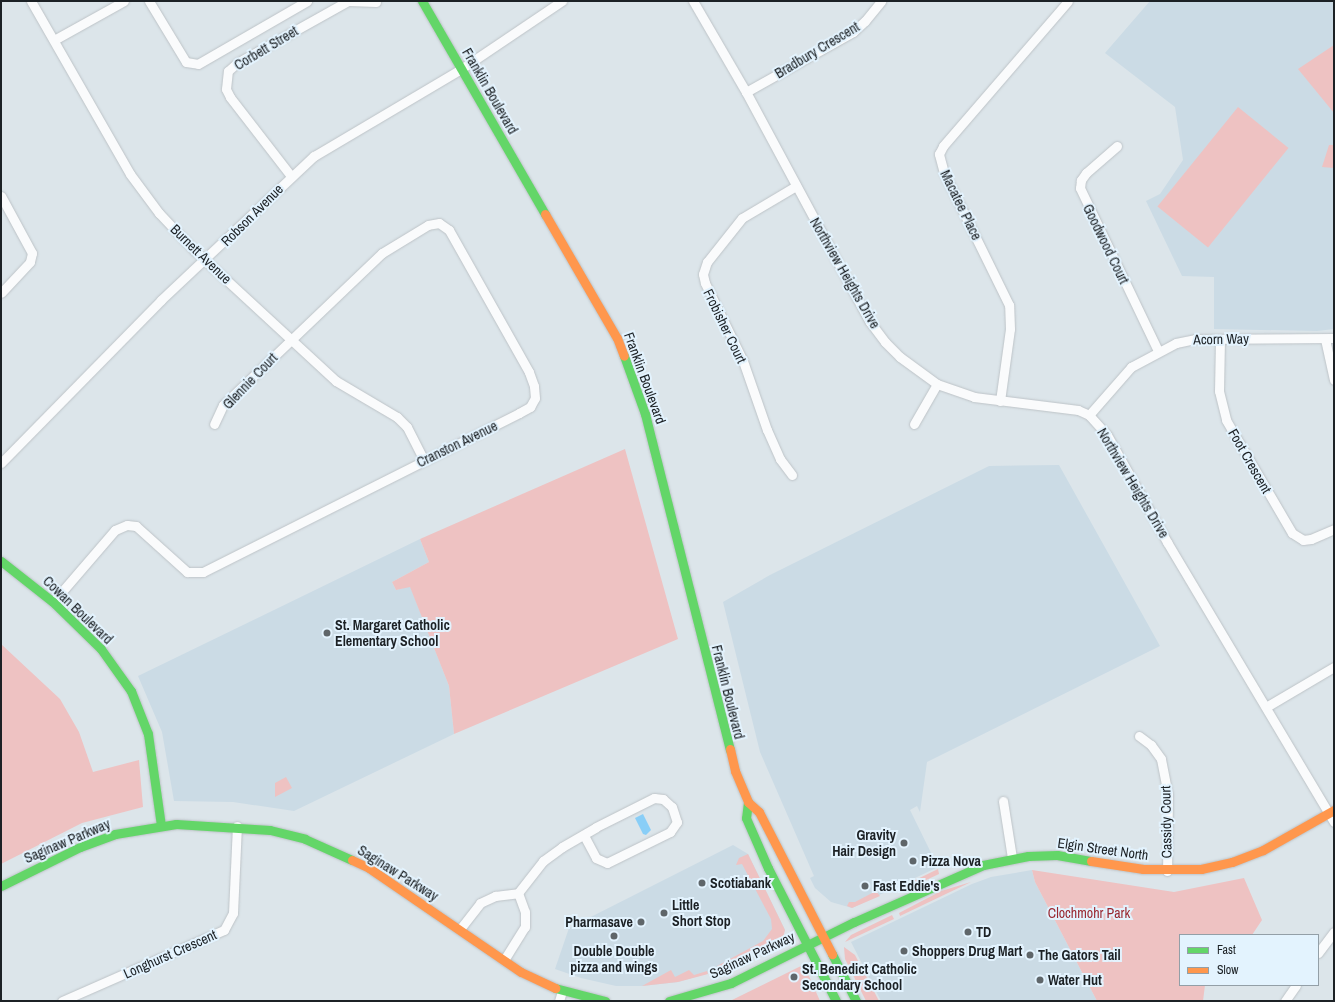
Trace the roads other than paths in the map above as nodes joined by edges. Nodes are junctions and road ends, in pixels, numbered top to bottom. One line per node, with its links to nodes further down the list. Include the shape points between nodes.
1 (31, 1): 11 (street, Burnett Avenue)
2 (124, 1): 11 (street)
3 (149, 1): 4 (street, via 186,62 198,64)
4 (307, 1)
5 (422, 1): 12 (street, Franklin Boulevard)
6 (562, 1): 12 (street, Robson Avenue)
7 (693, 1): 13 (street, Northview Heights Drive)
8 (881, 1): 13 (street, Bradbury Crescent, via 853,32)
9 (1068, 1): 26 (street, Macatee Place, via 943,146 939,154 944,173 1009,305 1010,329)
10 (376, 2): 15 (street, Corbett Street, via 348,1 237,63 228,72 226,89 230,97)
11 (54, 40): 18 (street, Burnett Avenue, via 130,174 159,213)
12 (461, 69): 15 (street, Robson Avenue, via 344,137 314,156); 40 (street, Franklin Boulevard, via 617,338 645,414 728,747)
13 (746, 92): 16 (street, Northview Heights Drive)
14 (1117, 146): 23 (street, Goodwood Court, via 1086,173 1081,180 1080,188)
15 (291, 176): 18 (street, Robson Avenue)
16 (796, 186): 25 (street, Northview Heights Drive, via 870,322 900,357); 32 (street, Frobisher Court, via 742,218 707,262 703,274 743,361 767,430 780,459)
17 (1, 196): 19 (street, via 32,254 30,262)
18 (206, 260): 22 (street, Burnett Avenue); 31 (street, Robson Avenue, via 161,300)
19 (1, 293)
20 (1220, 338): 21 (street, Acorn Way); 23 (street, Acorn Way, via 1185,340); 33 (street, Foot Crescent, via 1219,391 1226,420 1292,533 1303,540 1311,540)
21 (1330, 338): 24 (street)
22 (290, 341): 28 (street, Glennie Court, via 223,405); 30 (street, Burnett Avenue, via 336,381 397,417 406,427); 30 (street, Cranston Avenue, via 382,253 428,225 439,224 448,230 529,372 535,398 530,407)
23 (1158, 351): 27 (street, Acorn Way, via 1131,367 1119,378)
24 (1334, 380)
25 (937, 384): 26 (street, Northview Heights Drive, via 974,397); 29 (street)
26 (1000, 402): 27 (street, Northview Heights Drive, via 1068,408)
27 (1089, 415): 37 (street, Northview Heights Drive, via 1108,435)
28 (214, 424)
29 (914, 424)
30 (424, 460): 35 (street, Cranston Avenue, via 203,572 187,572 145,532 136,526 127,525 115,530)
31 (1, 463)
32 (792, 475)
33 (1334, 529)
34 (1, 561): 35 (street, Cowan Boulevard)
35 (53, 602): 43 (street, Cowan Boulevard, via 101,649 131,690 148,734)
36 (1334, 667): 37 (street)
37 (1266, 707): 41 (street, Northview Heights Drive)
38 (1138, 736): 47 (street, Cassidy Court, via 1151,745 1161,759 1168,794)
39 (1003, 801): 46 (street)
40 (748, 802): 52 (street, Franklin Boulevard, via 759,812); 53 (street, Franklin Boulevard, via 746,818)
41 (1331, 811): 42 (street, Northview Heights Drive); 47 (street, Elgin Street North, via 1263,850 1242,858 1202,869)
42 (1334, 822)
43 (161, 825): 44 (street, Saginaw Parkway); 48 (street, Saginaw Parkway, via 115,834 80,847)
44 (237, 826): 50 (street, Saginaw Parkway, via 305,839 339,853 384,878); 58 (street, Longhurst Crescent, via 233,913 224,930)
45 (584, 835): 45 (street, via 654,798 663,799 672,807 677,822 670,832 607,863 596,858); 49 (street, via 543,861)
46 (1012, 858): 47 (street, Elgin Street North, via 1057,855); 52 (street, Elgin Street North, via 982,865)
47 (1167, 871)
48 (1, 886)
49 (518, 893): 50 (street, via 495,896 480,903); 55 (street, via 525,912 525,928)
50 (460, 929): 55 (street, Saginaw Parkway)
51 (1333, 935): 54 (street)
52 (823, 937): 53 (street, Saginaw Parkway); 63 (street, Franklin Boulevard)
53 (807, 945): 61 (street, Saginaw Parkway, via 719,988); 62 (street, Franklin Boulevard)
54 (1319, 952)
55 (504, 960): 57 (street, Saginaw Parkway, via 528,976)
56 (1295, 986): 64 (street)
57 (562, 991): 59 (street); 60 (street, Saginaw Parkway)
58 (62, 1001)
59 (559, 1001)
60 (606, 1001)
61 (669, 1001)
62 (836, 1001)
63 (856, 1001)
64 (1285, 1001)

